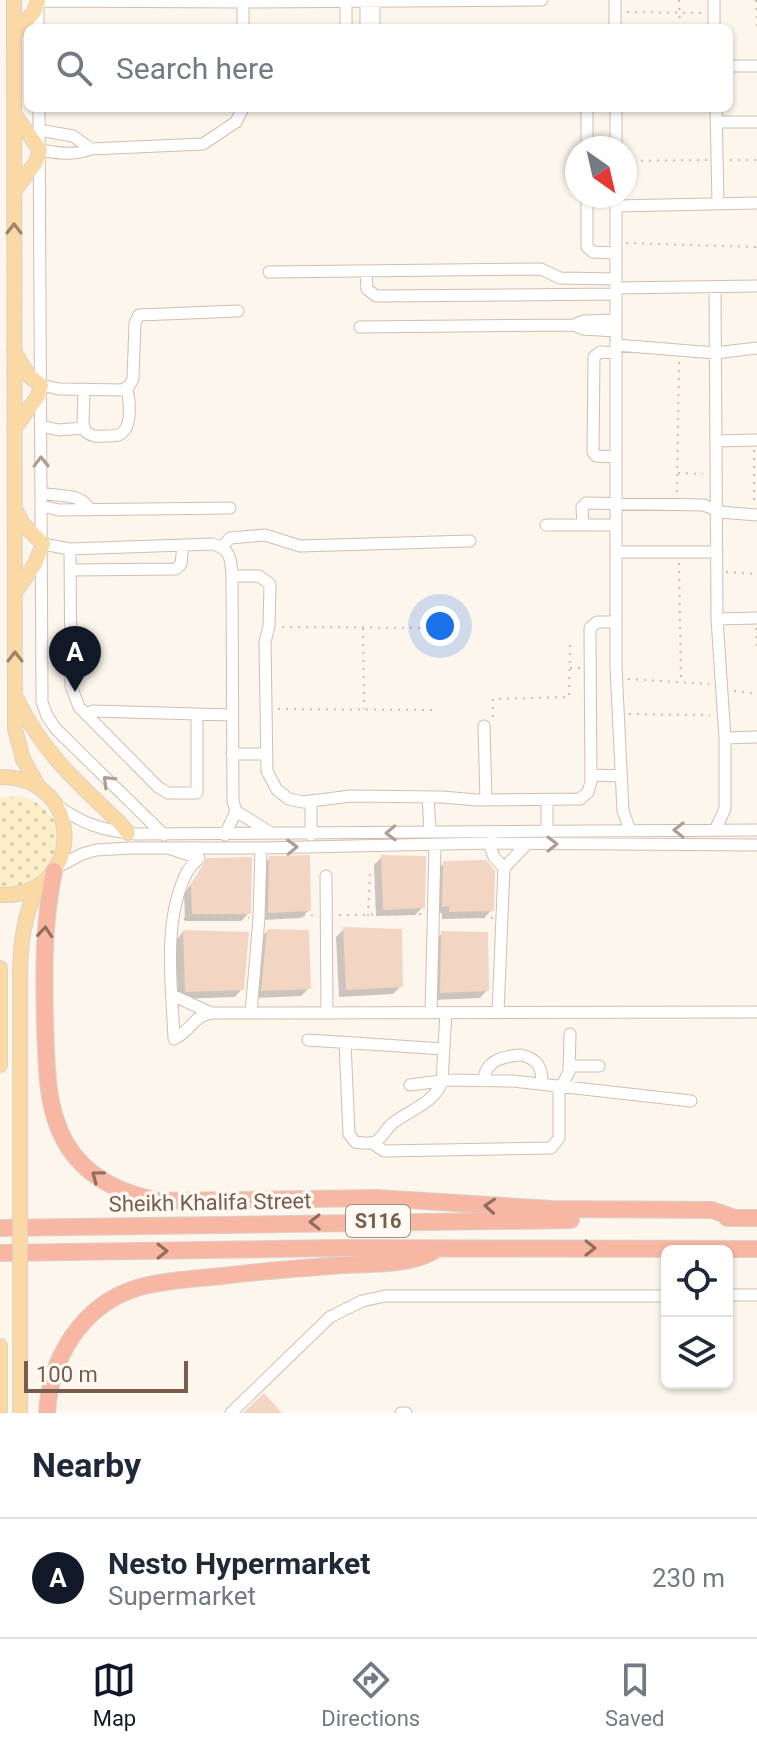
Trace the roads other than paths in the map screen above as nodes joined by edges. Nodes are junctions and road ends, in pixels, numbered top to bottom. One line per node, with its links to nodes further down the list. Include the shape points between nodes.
1 (14, 0): 17 (main road)
2 (38, 0): 9 (street); 10 (street); 17 (main road)
3 (542, 0): 8 (street)
4 (615, 0): 15 (street)
5 (714, 0): 16 (street)
6 (346, 1): 7 (street); 9 (street); 12 (street)
7 (366, 1): 8 (street); 13 (street)
8 (374, 1): 14 (street)
9 (243, 2): 11 (street)
10 (38, 24)
11 (243, 24)
12 (346, 24)
13 (366, 24)
14 (374, 24)
15 (615, 24)
16 (714, 24)
17 (14, 35): 25 (main road)
18 (733, 66): 19 (street)
19 (757, 66)
20 (39, 112): 28 (street)
21 (241, 112): 31 (street, via 236,122 203,144)
22 (587, 112): 29 (street)
23 (616, 112): 30 (street)
24 (716, 112): 26 (street)
25 (14, 115): 32 (main road); 33 (main road)
26 (716, 122): 27 (street); 36 (street)
27 (757, 122)
28 (39, 130): 31 (street, via 73,136); 32 (street)
29 (587, 136)
30 (616, 136)
31 (91, 149): 32 (street)
32 (40, 150): 33 (main road); 52 (street)
33 (15, 190): 50 (main road, one-way to 33)
34 (637, 202): 36 (street)
35 (757, 203): 36 (street)
36 (718, 204)
37 (587, 208): 39 (street, via 587,247 593,252)
38 (616, 208): 39 (street)
39 (616, 248): 43 (street)
40 (366, 271): 41 (street); 43 (street, via 541,269 562,279); 43 (street, via 367,289 376,296)
41 (269, 272)
42 (757, 286): 44 (street)
43 (616, 287): 44 (street); 46 (street)
44 (715, 287): 51 (street)
45 (238, 311): 53 (street, via 139,315 133,379)
46 (616, 325): 47 (street); 49 (street)
47 (360, 327)
48 (757, 348): 51 (street)
49 (616, 349): 51 (street); 60 (street); 60 (street, via 594,357 593,452)
50 (13, 350): 52 (main road); 57 (main road)
51 (715, 353): 59 (street)
52 (41, 385): 54 (street); 55 (street); 57 (main road)
53 (126, 388): 54 (street); 56 (street, via 128,423 122,433 95,437)
54 (84, 389): 56 (street)
55 (41, 426): 56 (street); 61 (street, one-way to 55)
56 (84, 428)
57 (14, 429): 65 (main road)
58 (755, 440): 59 (street)
59 (716, 441): 67 (street)
60 (616, 457): 62 (street)
61 (42, 493): 63 (street); 66 (street, via 78,497)
62 (616, 505): 67 (street, via 704,505); 70 (street, via 585,503); 71 (street)
63 (42, 506): 66 (street); 73 (street)
64 (230, 508): 66 (street)
65 (15, 509): 73 (main road); 81 (main road)
66 (90, 510)
67 (717, 511): 68 (street); 78 (street)
68 (756, 515)
69 (546, 525): 70 (street)
70 (583, 525): 71 (street)
71 (616, 525): 77 (street)
72 (470, 541): 75 (street, via 300,546 265,535 230,538)
73 (43, 544): 76 (street); 81 (main road); 115 (street, one-way to 73, via 47,716 41,694)
74 (183, 545): 75 (street); 76 (street); 79 (street, via 176,569)
75 (222, 547): 80 (street, via 230,557)
76 (70, 549): 79 (street)
77 (616, 552): 78 (street); 84 (street)
78 (717, 552): 83 (street)
79 (71, 570): 86 (street, via 71,691)
80 (232, 576): 88 (street); 93 (street, via 259,576 271,589 265,642)
81 (15, 593): 85 (main road, one-way to 81)
82 (757, 618): 83 (street)
83 (717, 619): 91 (street)
84 (616, 622): 94 (street, via 591,626); 95 (street)
85 (15, 695): 97 (main road, via 17,739); 113 (main road, via 41,743)
86 (86, 714): 87 (street); 87 (street, via 164,792 197,793)
87 (197, 714): 88 (street)
88 (232, 715): 92 (street)
89 (484, 726): 99 (street)
90 (757, 737): 91 (street)
91 (725, 738): 103 (street)
92 (232, 754): 93 (street); 104 (street)
93 (266, 754): 101 (street, via 267,771 277,790 289,799)
94 (591, 775): 95 (street); 100 (street, via 588,792 580,799)
95 (621, 776): 105 (street)
96 (0, 777): 97 (main road)
97 (38, 786): 102 (main road)
98 (428, 797): 99 (street); 101 (street, via 351,796); 111 (street)
99 (486, 800): 100 (street)
100 (547, 800): 112 (street)
101 (311, 802): 117 (street)
102 (57, 805): 113 (street, via 101,829); 125 (main road, via 65,830)
103 (725, 809): 108 (street); 109 (street)
104 (236, 811): 114 (street); 116 (street)
105 (623, 811): 106 (street); 107 (street)
106 (614, 829): 107 (street); 112 (street)
107 (630, 830): 108 (street, one-way to 107)
108 (715, 830): 109 (street)
109 (738, 830): 110 (street)
110 (757, 830)
111 (430, 832): 117 (street, one-way to 117); 118 (street)
112 (547, 832): 118 (street)
113 (128, 833): 115 (street)
114 (271, 833): 116 (street); 117 (street)
115 (164, 835): 116 (street)
116 (225, 835)
117 (311, 835)
118 (526, 839): 119 (street); 121 (street, one-way to 121); 124 (street)
119 (489, 843): 120 (street); 124 (street)
120 (435, 845): 123 (street, one-way to 120); 136 (street)
121 (757, 845)
122 (168, 848): 123 (street); 125 (street, via 96,850); 131 (street, via 199,858 186,874 176,906)
123 (261, 848): 135 (street)
124 (504, 868): 138 (street)
125 (55, 870): 127 (main road); 153 (highway, one-way to 125, via 712,1210 552,1209 377,1198 159,1201 110,1185 73,1155 59,1130 48,1090 43,951)
126 (326, 876): 132 (street)
127 (37, 887): 128 (main road); 164 (main road, bridge, via 21,936)
128 (0, 895)
129 (0, 968): 130 (main road)
130 (0, 978): 143 (main road)
131 (172, 995): 134 (street); 134 (street, via 174,1039)
132 (327, 1012): 135 (street); 136 (street)
133 (757, 1012): 138 (street)
134 (211, 1013): 135 (street)
135 (251, 1013)
136 (431, 1013): 137 (street)
137 (446, 1013): 138 (street); 142 (street)
138 (498, 1013)
139 (570, 1034): 144 (street)
140 (308, 1040): 141 (street)
141 (345, 1043): 142 (street); 152 (street, via 349,1134 355,1142)
142 (444, 1049): 146 (street)
143 (0, 1065)
144 (569, 1066): 145 (street); 150 (street)
145 (599, 1066)
146 (442, 1081): 147 (street); 149 (street); 152 (street, via 432,1097)
147 (484, 1081): 148 (street); 148 (street, via 489,1064 521,1055 539,1064)
148 (542, 1084): 150 (street)
149 (410, 1085)
150 (561, 1087): 151 (street); 152 (street, via 559,1138 546,1150 384,1151)
151 (691, 1101)
152 (372, 1143)
153 (735, 1218): 154 (highway, Sheikh Khalifa Street / S116); 155 (highway, Sheikh Khalifa Street / S116, one-way to 155)
154 (757, 1218)
155 (0, 1228)
156 (439, 1248): 157 (highway, S116, one-way to 157); 158 (highway, S116, one-way to 156); 165 (highway, via 396,1262 262,1271 130,1291 96,1311 69,1339 55,1368)
157 (757, 1249)
158 (0, 1253)
159 (733, 1295): 160 (street)
160 (757, 1295)
161 (661, 1296): 166 (street, via 385,1296 362,1301 321,1325)
162 (0, 1346): 163 (main road)
163 (0, 1413)
164 (20, 1413)
165 (47, 1413)
166 (231, 1413)

